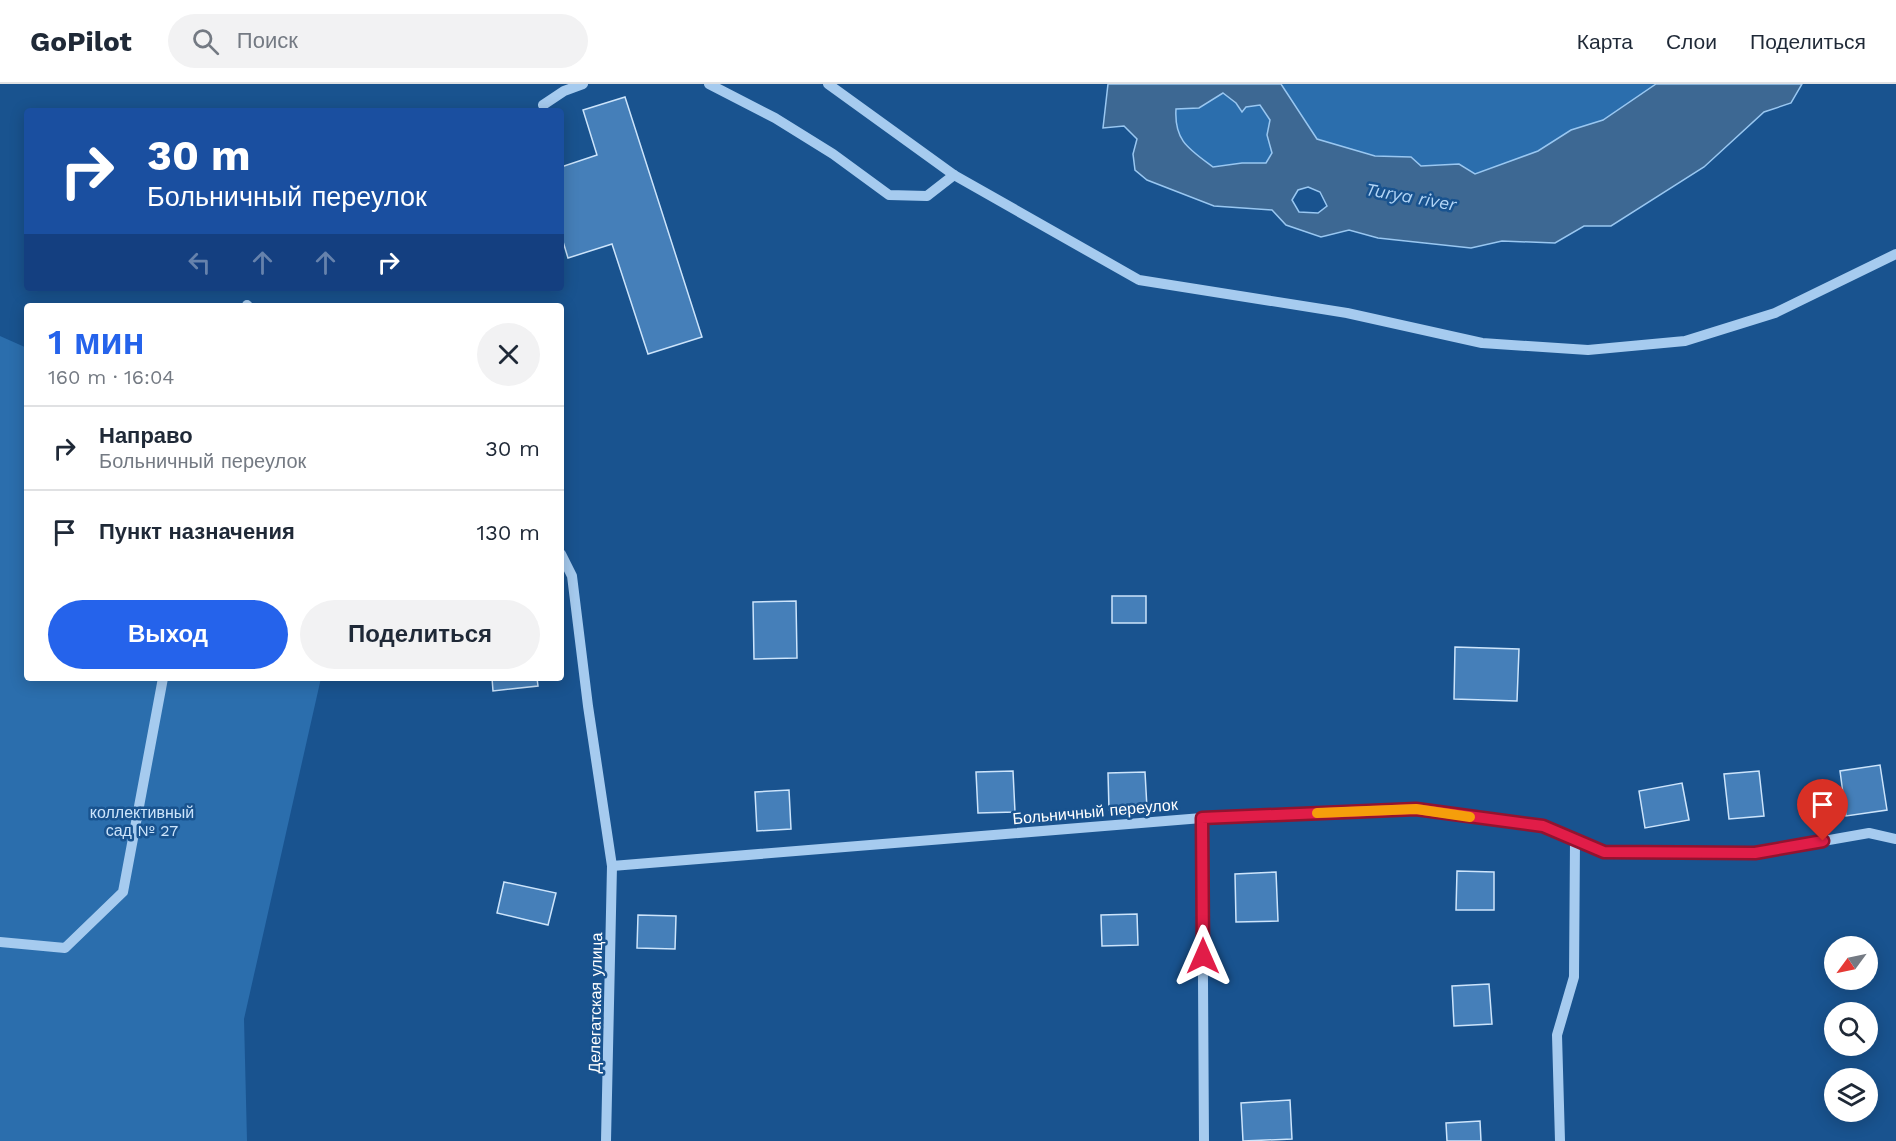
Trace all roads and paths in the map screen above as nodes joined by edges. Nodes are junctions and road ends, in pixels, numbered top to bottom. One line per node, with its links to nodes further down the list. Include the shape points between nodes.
1 (583, 84): 4 (street)
2 (709, 84): 5 (street, via 775,118 889,195 927,196)
3 (828, 84): 5 (street)
4 (543, 105)
5 (954, 176): 6 (street, via 1139,280 1347,313 1482,343 1588,350 1685,341 1775,313)
6 (1896, 254)
7 (564, 560): 12 (street, Делегатская улица, via 572,576)
8 (162, 681): 13 (street, via 123,892 65,948)
9 (1202, 818): 11 (street, Больничный переулок, via 1416,809 1543,826); 12 (street, Больничный переулок); 15 (street)
10 (1896, 839): 11 (street, Больничный переулок, via 1869,833 1755,853 1604,852)
11 (1575, 840): 16 (street, via 1574,977 1557,1035)
12 (612, 866): 14 (street, Делегатская улица)
13 (0, 942)
14 (606, 1141)
15 (1204, 1141)
16 (1560, 1141)

